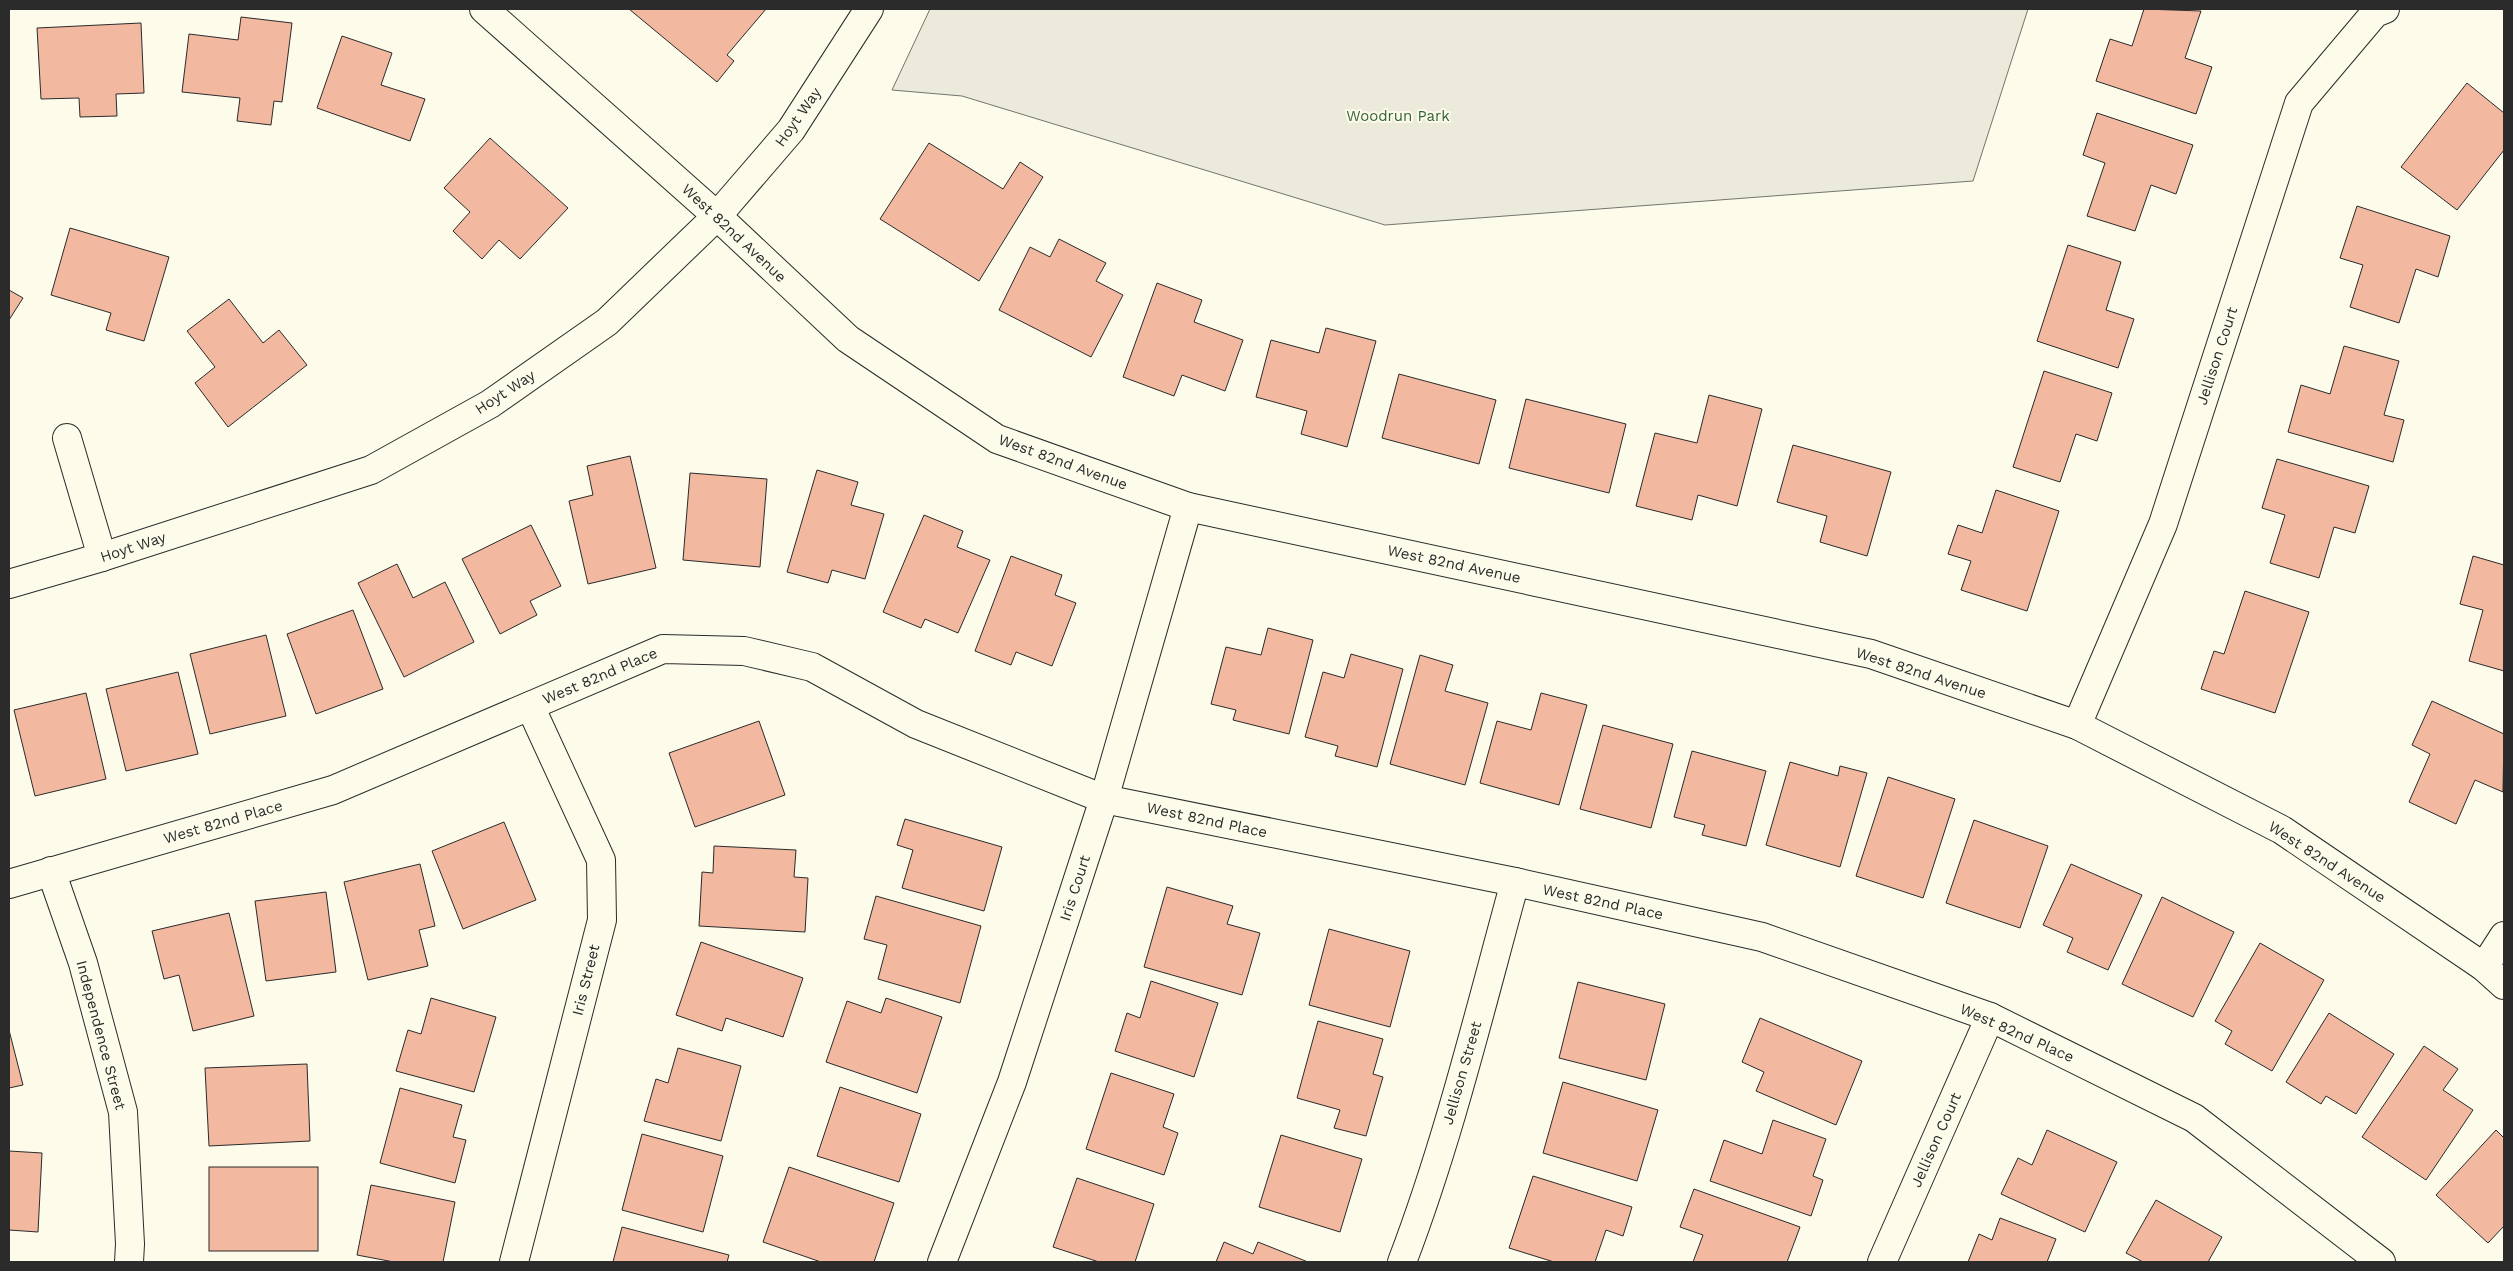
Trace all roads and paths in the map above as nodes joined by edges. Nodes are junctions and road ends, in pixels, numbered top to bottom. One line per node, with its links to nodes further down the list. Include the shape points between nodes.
1 (484, 9): 4 (street, West 82nd Avenue)
2 (869, 9): 4 (street, Hoyt Way, via 791,130)
3 (2385, 9): 10 (street, Jellison Court, via 2375,13 2298,103 2163,524)
4 (717, 216): 6 (street, West 82nd Avenue, via 848,339 997,439); 7 (street, Hoyt Way, via 607,322 490,404 371,470)
5 (67, 438): 7 (street)
6 (1188, 507): 10 (street, West 82nd Avenue, via 1871,654); 11 (street, Iris Court)
7 (102, 556): 8 (street, Hoyt Way)
8 (9, 584)
9 (530, 706): 11 (street, West 82nd Place, via 663,649 744,651 812,666 916,724); 12 (street, West 82nd Place, via 333,790); 20 (street, Iris Street, via 601,860 602,920)
10 (2078, 725): 16 (street, West 82nd Avenue, via 2282,830)
11 (1104, 799): 13 (street, West 82nd Place); 21 (street, Iris Court, via 1012,1082)
12 (51, 872): 14 (street, West 82nd Place); 19 (street, Independence Street, via 83,963 123,1112 130,1244)
13 (1515, 882): 18 (street, West 82nd Place, via 1762,937); 22 (street, Jellison Street, via 1451,1112)
14 (9, 884)
15 (2504, 936): 16 (street)
16 (2484, 967): 17 (street, West 82nd Avenue)
17 (2504, 985)
18 (1990, 1017): 23 (street, Jellison Court); 24 (street, West 82nd Place, via 2194,1118)
19 (128, 1262)
20 (514, 1262)
21 (942, 1262)
22 (1402, 1262)
23 (1882, 1262)
24 (2381, 1262)

